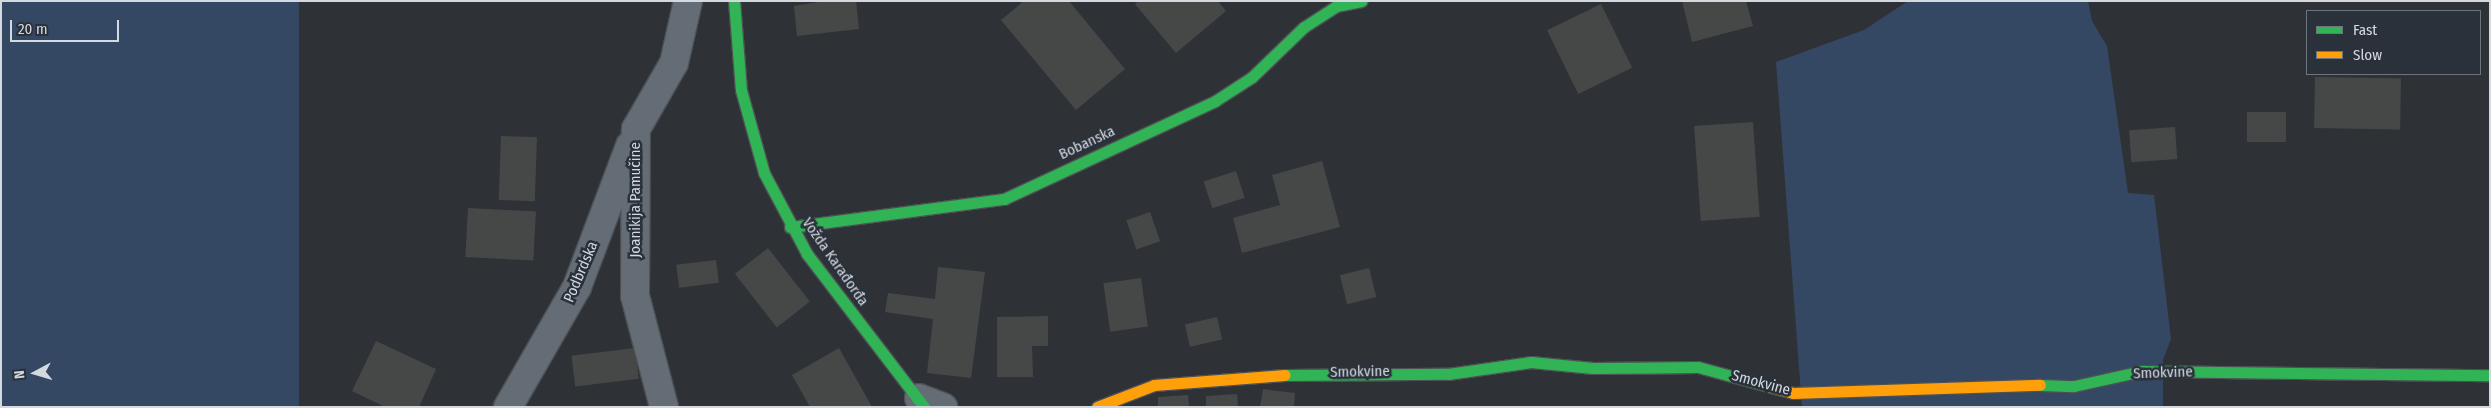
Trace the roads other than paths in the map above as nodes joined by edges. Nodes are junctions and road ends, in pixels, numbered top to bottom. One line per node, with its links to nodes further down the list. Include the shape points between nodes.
1 (688, 1): 4 (street, Joanikija Pamučine, via 674,63)
2 (734, 1): 5 (street, Vožda Karađorđa, via 741,90 764,173)
3 (1362, 1): 5 (street, Bobanska, via 1336,6 1304,27 1252,77 1215,101 1004,199)
4 (636, 129): 8 (street, Podbrdska, via 577,287); 9 (street, Joanikija Pamučine, via 635,296)
5 (790, 226): 7 (street, Vožda Karađorđa)
6 (2490, 375): 10 (street, Smokvine, via 2142,371 2074,386 1988,384 1793,392 1698,367 1593,368 1531,362 1448,374 1387,371 1198,379 1154,385)
7 (929, 404)
8 (508, 407)
9 (664, 407)
10 (1097, 407)

